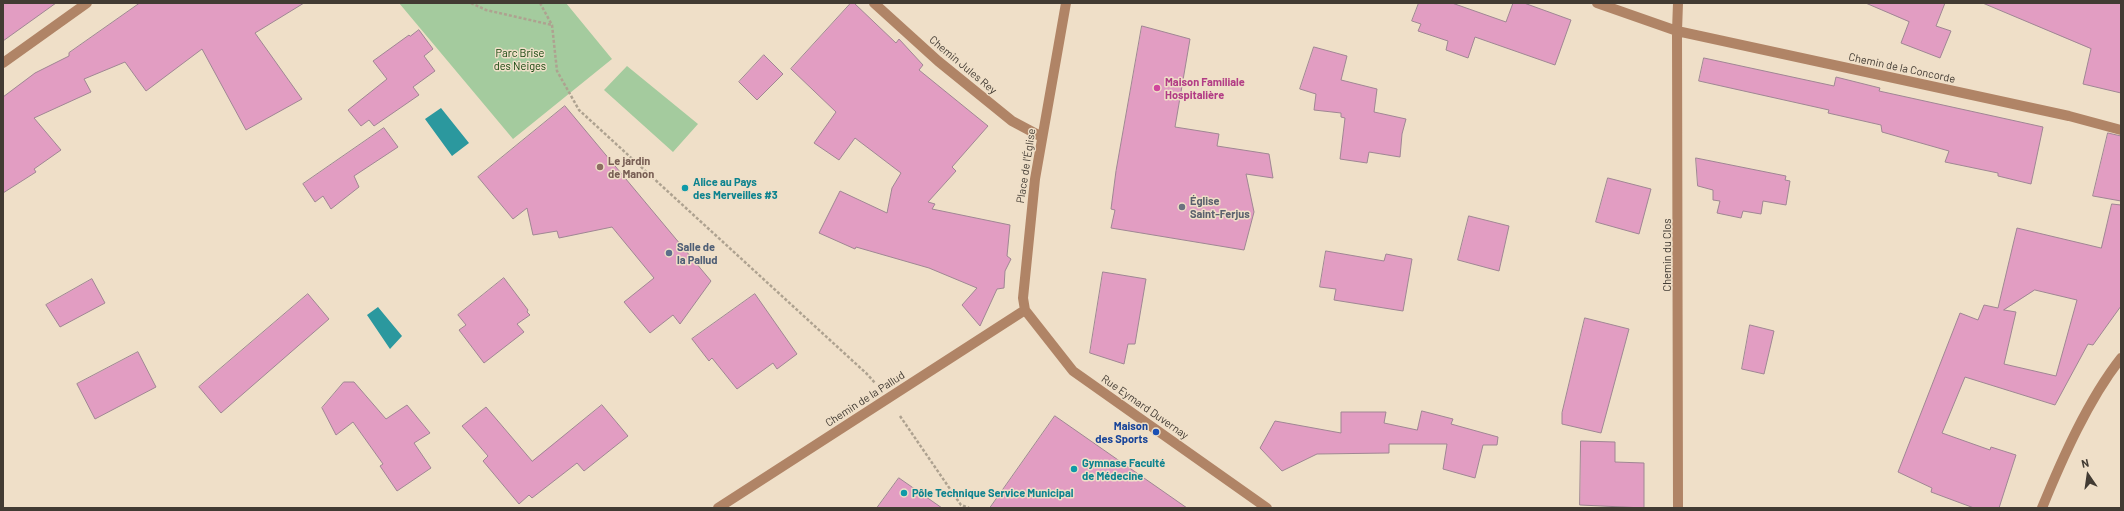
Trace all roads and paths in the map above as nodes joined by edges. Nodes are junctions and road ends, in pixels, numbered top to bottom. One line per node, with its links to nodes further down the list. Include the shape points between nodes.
1 (87, 3): 10 (street)
2 (471, 3): 8 (path, via 486,10)
3 (540, 3): 8 (path)
4 (874, 3): 12 (street, Chemin Jules Rey, via 938,61 1006,116)
5 (1066, 3): 12 (street, Place de l'Église)
6 (1598, 3): 9 (street, Chemin de la Concorde)
7 (1678, 3): 9 (street, Chemin du Clos)
8 (552, 25): 15 (path, via 557,71 578,110 868,374)
9 (1677, 31): 11 (street, Chemin de la Concorde); 19 (street, Chemin du Clos)
10 (3, 63)
11 (2121, 130)
12 (1042, 137): 13 (street, Place de l'Église, via 1028,235 1023,298)
13 (1025, 310): 15 (street, Chemin de la Pallud); 18 (street, Rue Eymard Duvernay, via 1073,371)
14 (2121, 358): 20 (street, via 2110,372 2063,456)
15 (888, 399): 16 (street, Chemin de la Pallud); 17 (path, via 961,505)
16 (718, 508)
17 (969, 508)
18 (1267, 508)
19 (1678, 508)
20 (2042, 508)

